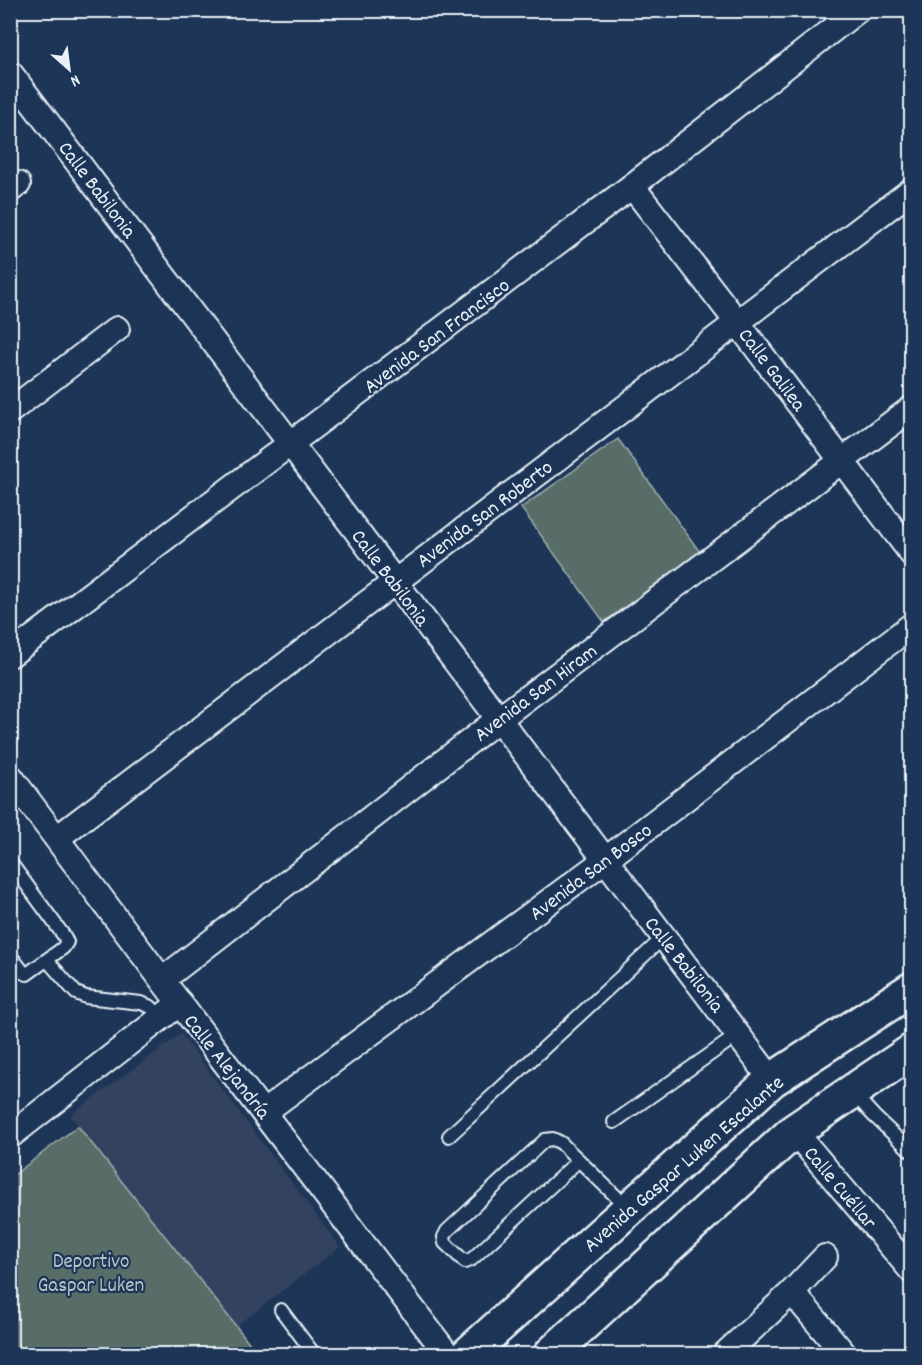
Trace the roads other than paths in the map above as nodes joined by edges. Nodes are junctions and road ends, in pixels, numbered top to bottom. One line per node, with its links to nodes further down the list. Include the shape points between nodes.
1 (858, 10): 3 (street, Avenida San Francisco)
2 (10, 74): 9 (street, Calle Babilonia)
3 (632, 186): 5 (street, Calle Galilea); 9 (street, Avenida San Francisco)
4 (912, 190): 5 (street, Avenida San Roberto)
5 (737, 322): 10 (street, Calle Galilea); 12 (street, Avenida San Roberto)
6 (117, 329): 8 (street)
7 (912, 408): 10 (street, Avenida San Hiram)
8 (10, 411)
9 (291, 445): 12 (street, Calle Babilonia); 14 (street, Avenida San Francisco)
10 (842, 462): 11 (street, Calle Galilea); 15 (street, Avenida San Hiram)
11 (912, 554)
12 (394, 581): 15 (street, Calle Babilonia); 17 (street, Avenida San Roberto)
13 (912, 625): 18 (street, Avenida San Bosco)
14 (10, 656)
15 (500, 718): 18 (street, Calle Babilonia); 23 (street, Avenida San Hiram)
16 (13, 786): 17 (street, Calle Alejandría)
17 (57, 838): 23 (street, Calle Alejandría)
18 (605, 860): 20 (street, Calle Babilonia); 30 (street, Avenida San Bosco)
19 (10, 862): 22 (lane, via 67,942)
20 (664, 937): 26 (street, Calle Babilonia); 34 (lane)
21 (10, 955): 22 (lane, via 27,974)
22 (47, 960): 25 (lane, via 76,993)
23 (162, 980): 25 (street, Calle Alejandría)
24 (912, 989): 28 (street, Avenida Gaspar Luken Escalante)
25 (171, 1010): 30 (street, Calle Alejandría); 33 (street)
26 (738, 1034): 28 (street, Calle Babilonia); 31 (lane)
27 (912, 1052): 29 (street)
28 (772, 1080): 37 (street, Avenida Gaspar Luken Escalante)
29 (852, 1091): 32 (street); 35 (lane)
30 (264, 1112): 43 (street, Calle Alejandría)
31 (614, 1122)
32 (794, 1131): 39 (street, Calle Cuéllar); 45 (street)
33 (10, 1136)
34 (449, 1136)
35 (912, 1152)
36 (579, 1160): 36 (lane, via 472,1259 465,1262 445,1243 447,1232 545,1140 561,1143); 37 (lane)
37 (629, 1209): 44 (street, Avenida Gaspar Luken Escalante)
38 (825, 1257): 40 (street)
39 (912, 1271)
40 (792, 1292): 46 (street); 47 (street)
41 (281, 1310): 42 (lane)
42 (314, 1354)
43 (447, 1354)
44 (468, 1354)
45 (551, 1354)
46 (725, 1354)
47 (844, 1354)

